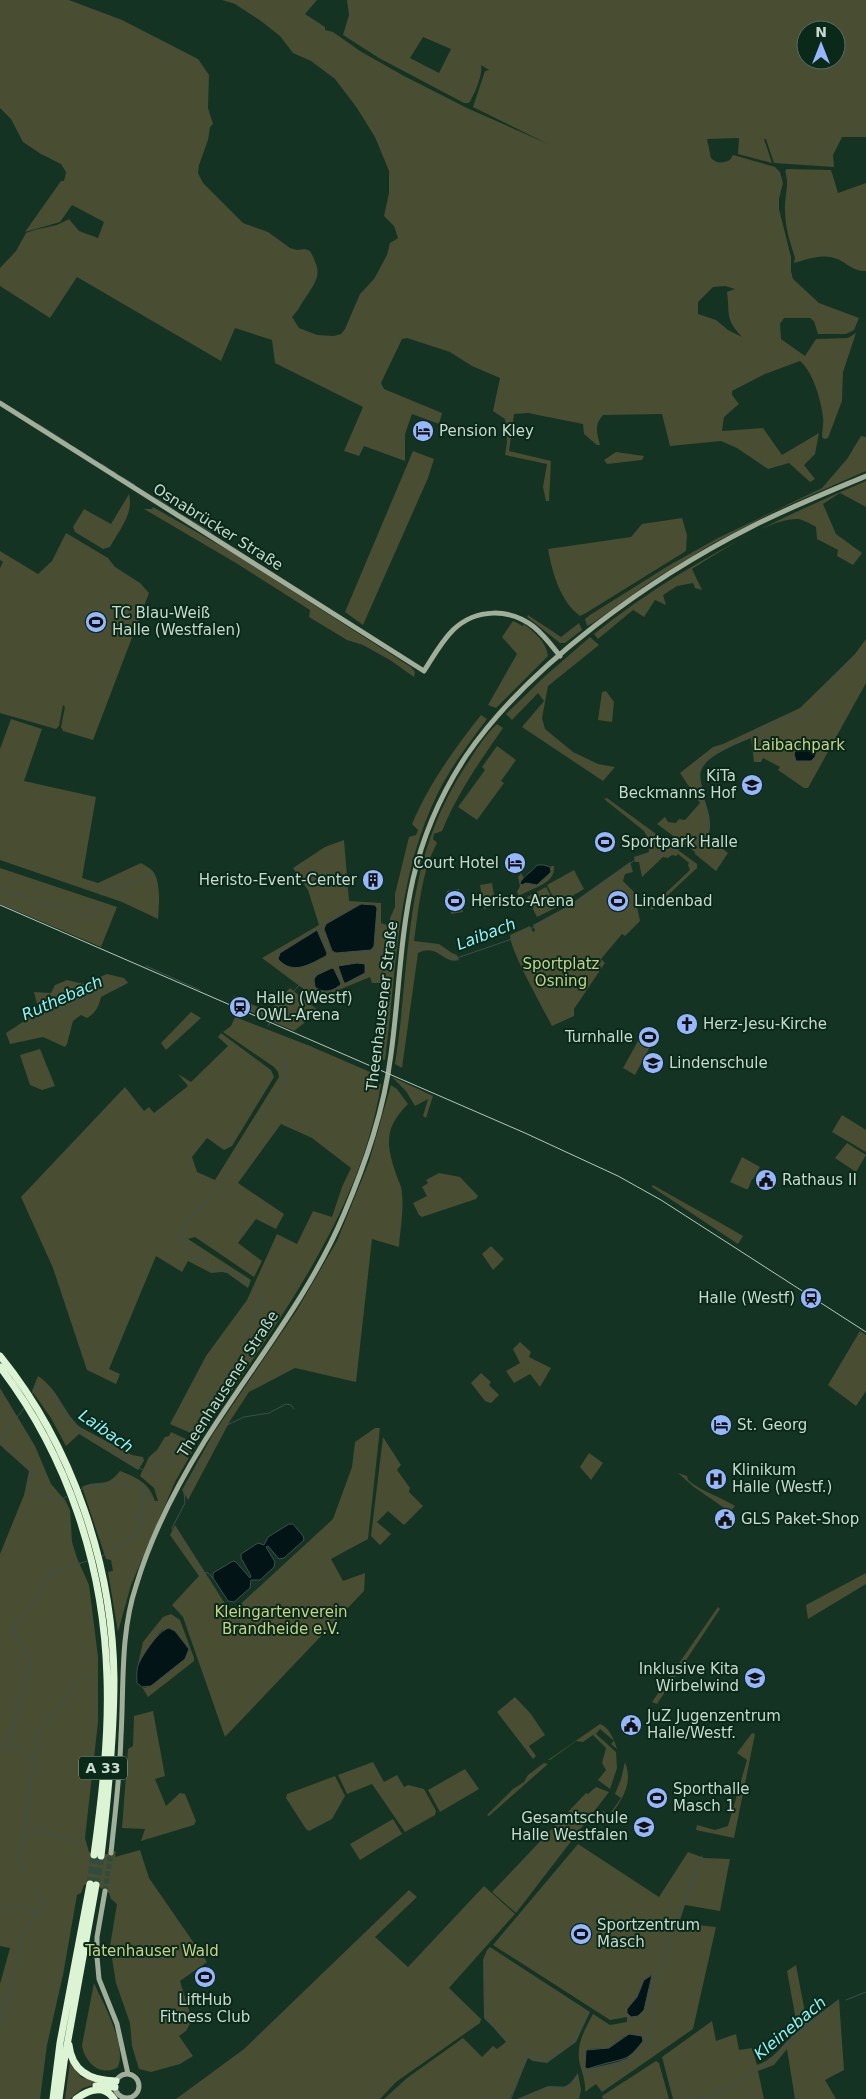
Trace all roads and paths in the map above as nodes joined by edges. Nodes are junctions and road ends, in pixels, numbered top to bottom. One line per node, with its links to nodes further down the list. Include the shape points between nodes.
1 (0, 403): 3 (main road, Osnabrücker Straße, via 424,670 453,630 472,617 491,613 503,613 525,621)
2 (866, 476): 3 (main road, Theenhausener Straße, via 715,546 648,588)
3 (560, 656): 7 (main road, Theenhausener Straße, via 488,726 444,794 421,848 407,910 391,1054 369,1152 332,1239 294,1308 188,1467 164,1515 134,1589 125,1642 119,1772)
4 (0, 1356): 6 (highway, A 33)
5 (0, 1368): 6 (highway, A 33)
6 (27, 1400): 8 (highway, A 33, via 72,1487 96,1565 107,1680)
7 (111, 1853)
8 (97, 1856)
9 (106, 1891): 11 (main road, via 98,1937 99,1978 117,2024)
10 (69, 2034): 12 (highway, via 71,2057 80,2072); 15 (highway, via 93,1884 60,2044); 16 (highway)
11 (125, 2075): 12 (main road); 14 (main road, via 135,2078 138,2085 135,2095)
12 (115, 2084): 13 (main road); 17 (highway, via 90,2087)
13 (119, 2098): 14 (main road); 17 (highway, via 99,2089 90,2090)
14 (128, 2098)
15 (53, 2099)
16 (60, 2099)
17 (76, 2099)

